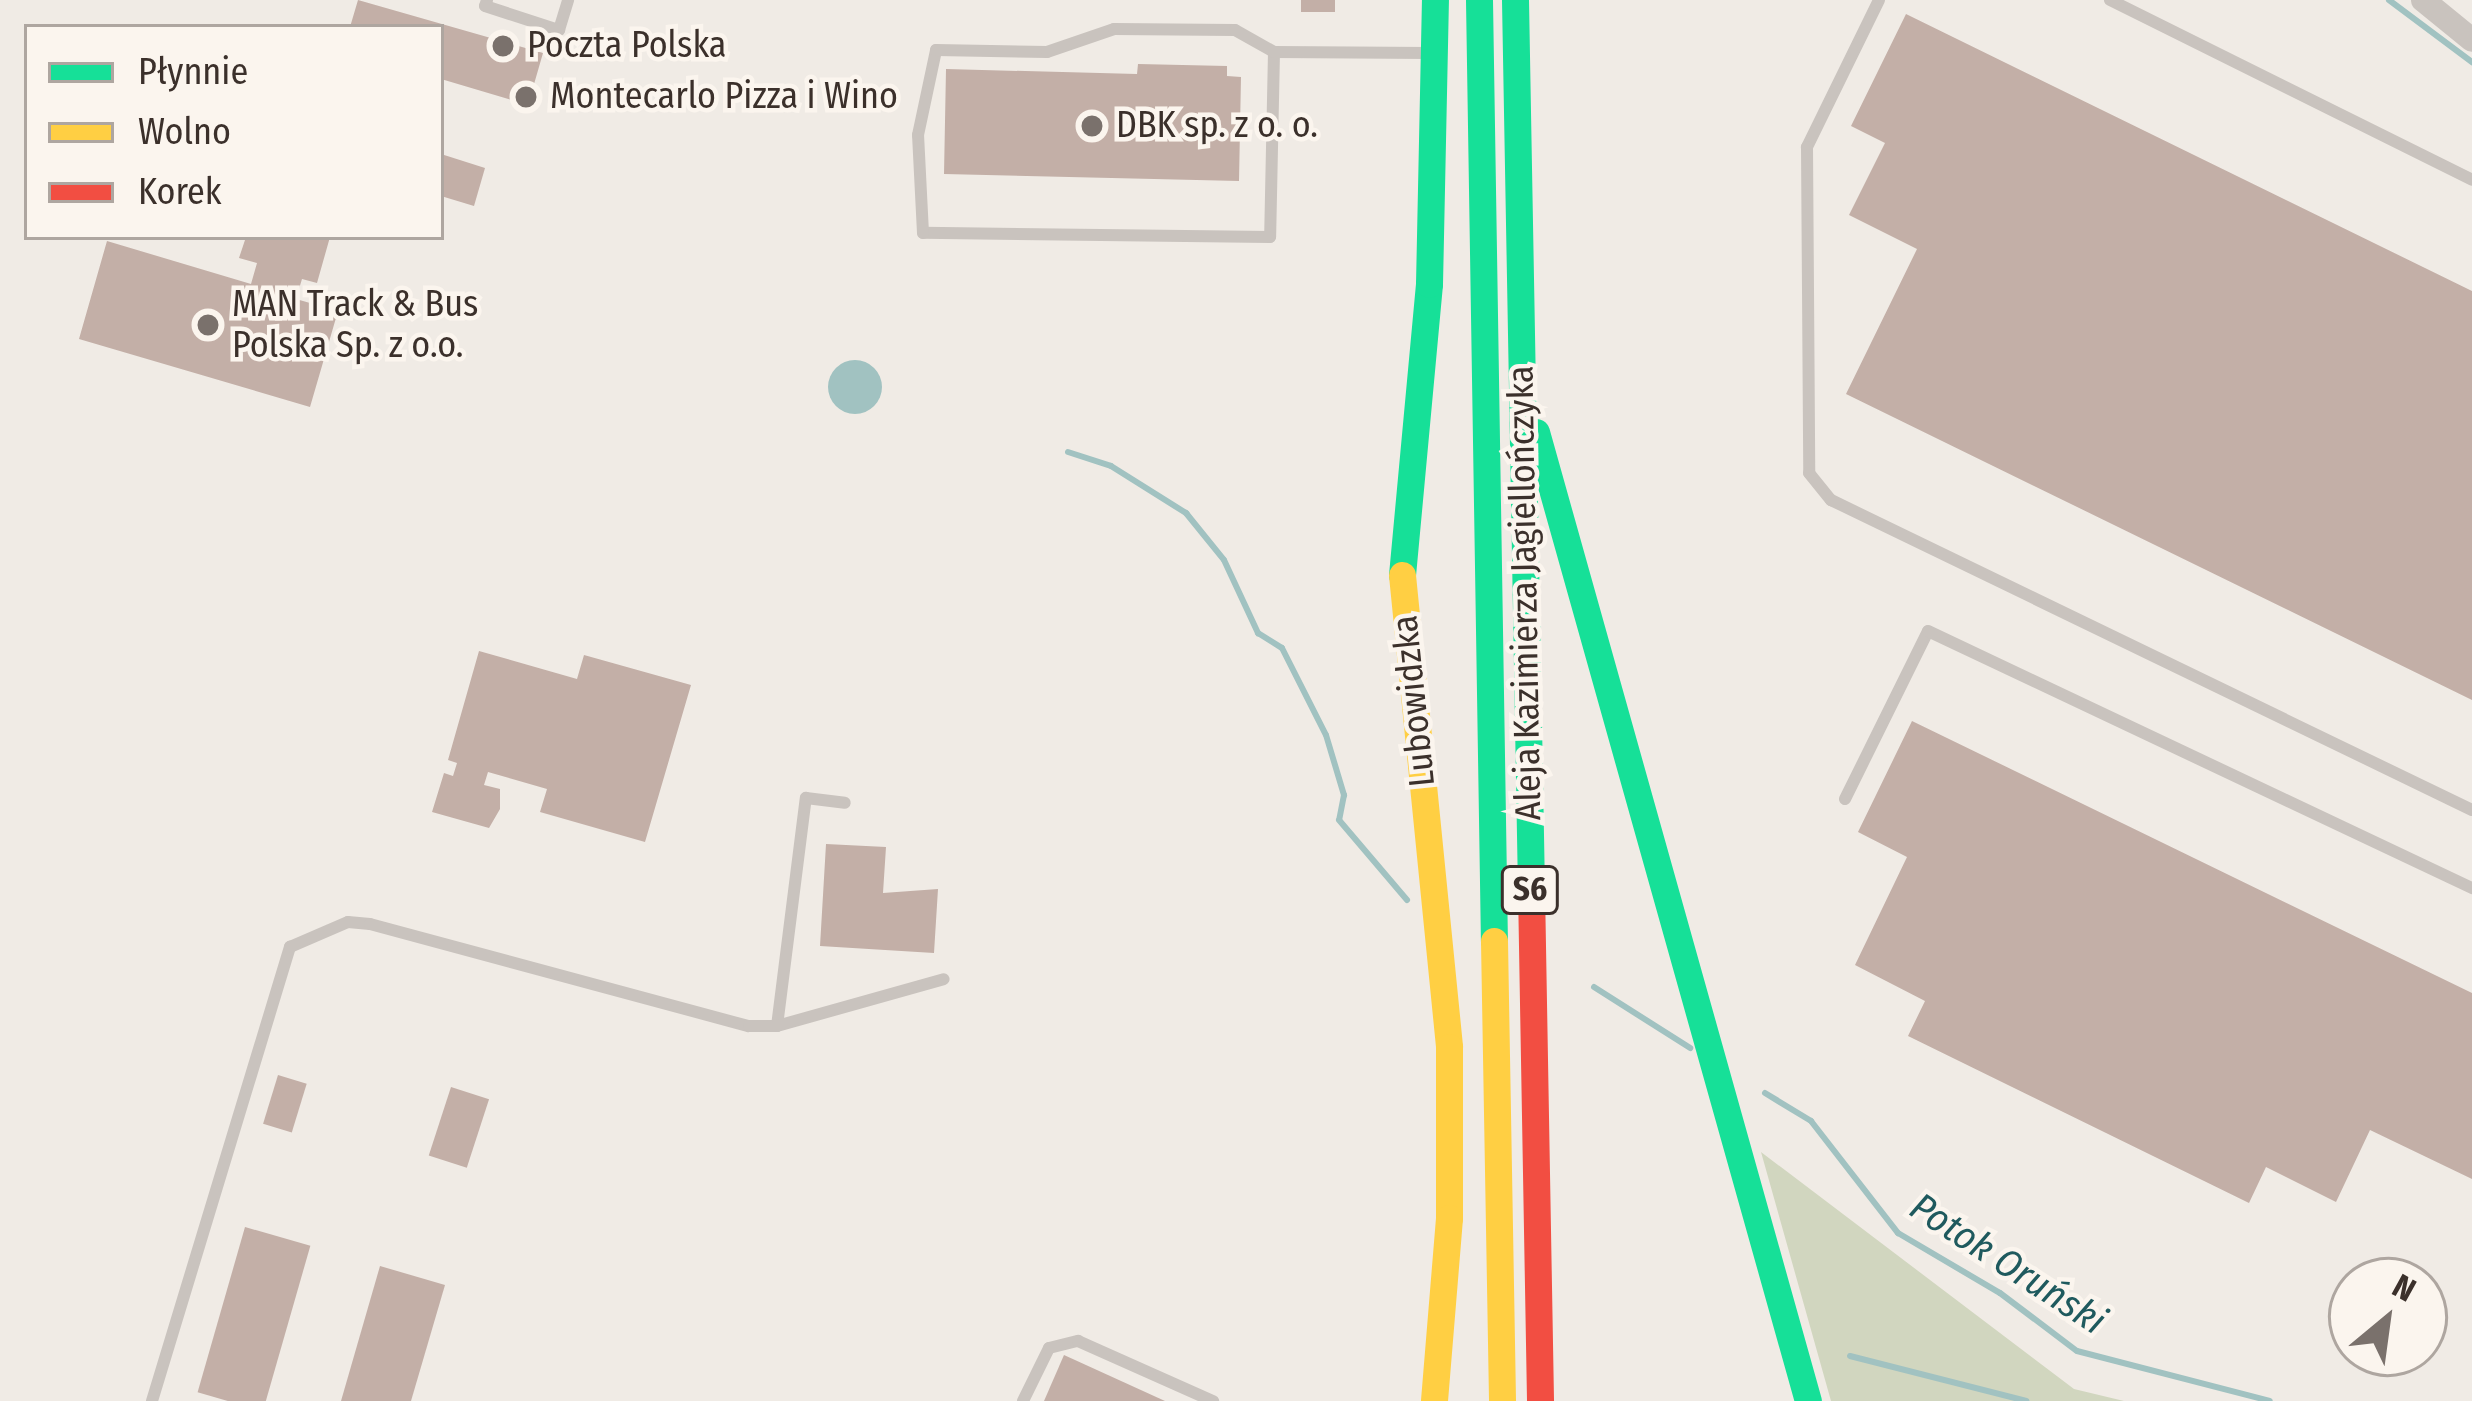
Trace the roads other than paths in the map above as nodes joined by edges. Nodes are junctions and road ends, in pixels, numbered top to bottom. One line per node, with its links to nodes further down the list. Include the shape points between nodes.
1 (487, 0): 2 (lane, via 485,7 559,30)
2 (568, 0)
3 (1435, 0): 11 (main road, Lubowidzka)
4 (1479, 0): 24 (main road, Aleja Kazimierza Jagiellończyka / S6)
5 (1516, 0): 13 (main road, Aleja Kazimierza Jagiellończyka / S6)
6 (1879, 0): 16 (lane, via 1807,147 1809,472 1831,500)
7 (2110, 0): 12 (lane)
8 (2423, 0): 9 (street)
9 (2472, 40)
10 (1274, 52): 10 (lane, via 1235,31 1114,29 1047,52 936,50 918,135 922,233 1270,237); 11 (lane)
11 (1436, 53): 23 (main road, Lubowidzka, via 1429,284 1402,573 1449,1047 1449,1218)
12 (2472, 180)
13 (1520, 379): 25 (main road, Aleja Kazimierza Jagiellończyka / S6); 26 (main road)
14 (1845, 799): 17 (lane, via 1928,631)
15 (845, 803): 19 (lane, via 806,798)
16 (2472, 810)
17 (2472, 888)
18 (944, 980): 19 (lane)
19 (777, 1026): 20 (lane, via 749,1026 370,924 348,922 290,947)
20 (152, 1401)
21 (1023, 1401): 22 (lane, via 1049,1348 1078,1340)
22 (1213, 1401)
23 (1434, 1401)
24 (1502, 1401)
25 (1540, 1401)
26 (1808, 1401)

